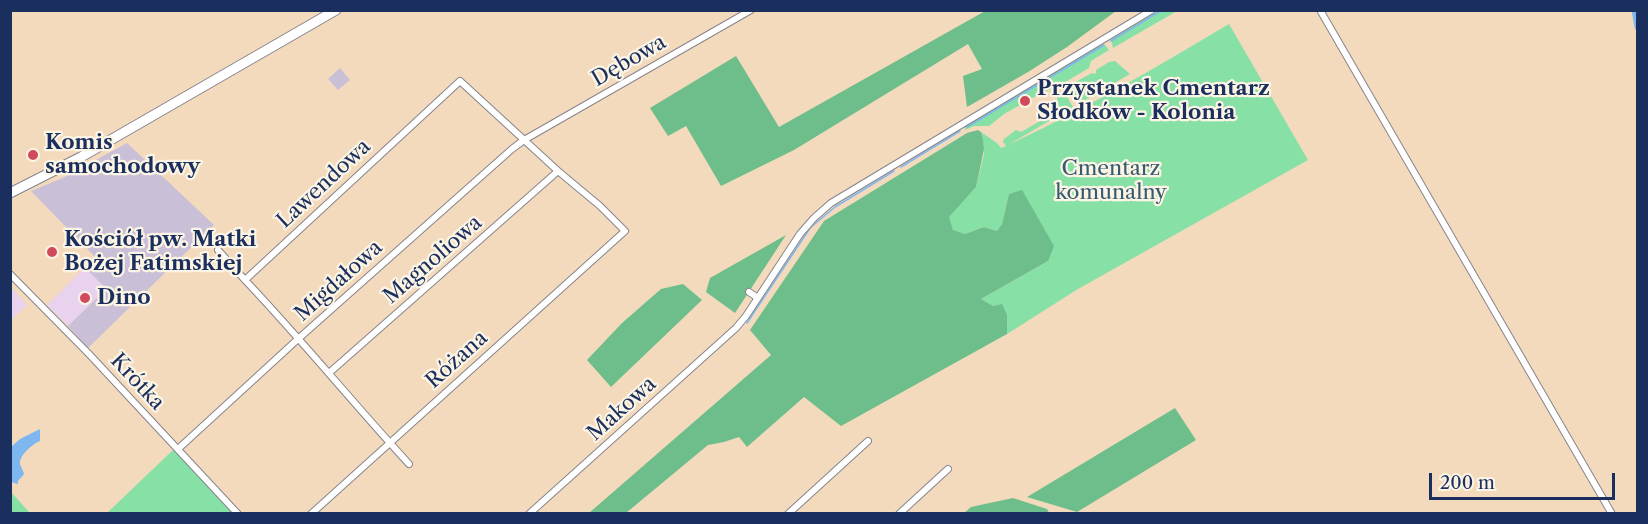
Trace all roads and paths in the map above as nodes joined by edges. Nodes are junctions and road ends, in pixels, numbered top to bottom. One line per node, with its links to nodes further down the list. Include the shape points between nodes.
1 (336, 10): 9 (main road, via 81,157)
2 (751, 10): 5 (street, Dębowa)
3 (1152, 10): 6 (street, Makowa)
4 (1320, 10): 27 (street)
5 (524, 140): 7 (street); 12 (street, Lawendowa, via 460,81); 15 (street, Migdałowa)
6 (895, 165): 8 (street); 14 (street, Makowa, via 831,203 814,218)
7 (558, 171): 16 (street, Magnoliowa); 18 (street, Różana, via 625,231)
8 (899, 171)
9 (11, 191)
10 (218, 250): 12 (street)
11 (10, 274): 19 (street, Krótka)
12 (245, 280): 15 (street)
13 (749, 292): 14 (street)
14 (758, 298): 24 (street, Makowa, via 736,328)
15 (298, 339): 16 (street); 19 (street, Migdałowa)
16 (329, 373): 18 (street)
17 (868, 441): 25 (street)
18 (389, 442): 20 (street); 23 (street, Różana)
19 (178, 449): 22 (street, Krótka)
20 (409, 464)
21 (948, 470): 26 (street)
22 (238, 513)
23 (311, 513)
24 (529, 513)
25 (788, 513)
26 (899, 513)
27 (1612, 513)

